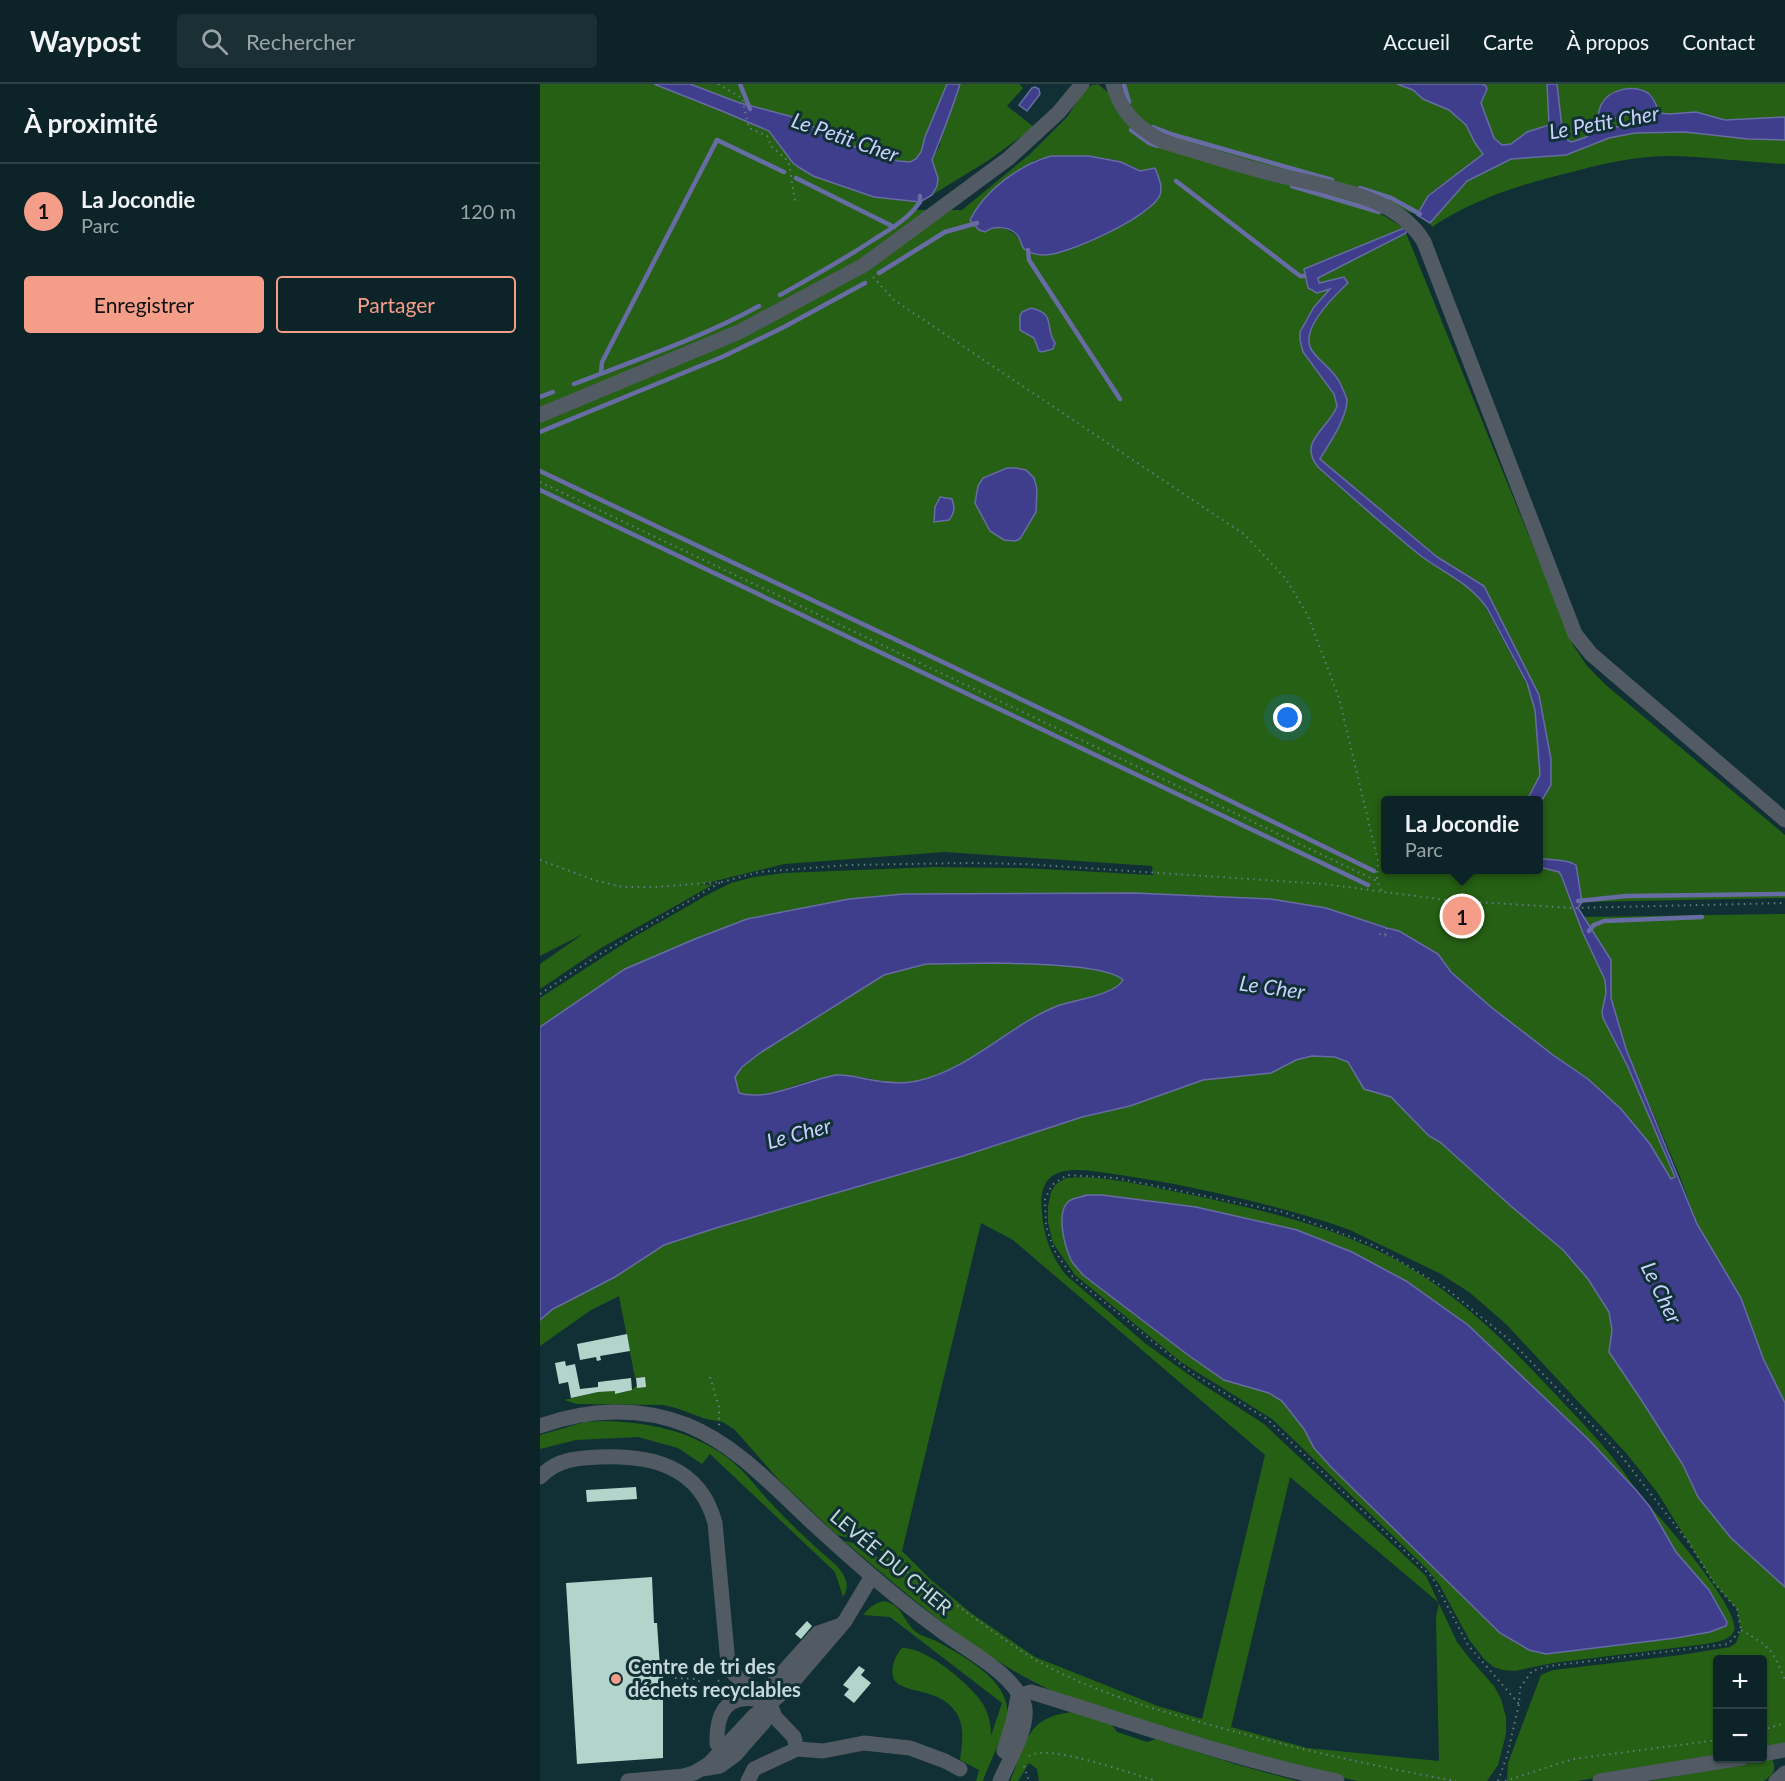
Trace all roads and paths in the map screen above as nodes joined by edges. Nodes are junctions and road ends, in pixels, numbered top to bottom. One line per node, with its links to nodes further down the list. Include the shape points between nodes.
1 (718, 84): 4 (path, via 741,98 749,128 766,136 771,146 788,160)
2 (1082, 84): 5 (street, via 1059,112 1009,158)
3 (1113, 84): 8 (street, via 1122,110 1132,122 1164,142 1360,196 1412,225 1424,242 1575,633 1591,654)
4 (795, 201)
5 (864, 265): 6 (street, via 739,332); 10 (path, via 894,300 1245,536 1286,579 1308,616 1339,699 1378,861)
6 (540, 415)
7 (540, 482): 10 (path)
8 (1785, 820)
9 (540, 860): 11 (path, via 622,887)
10 (1377, 881): 12 (path)
11 (722, 882): 12 (path, via 770,871 969,862 1245,878); 18 (path)
12 (1382, 892): 13 (path, via 1572,908)
13 (1785, 903)
14 (1387, 928): 16 (path)
15 (1379, 934): 16 (path)
16 (1385, 935): 17 (path)
17 (1390, 937)
18 (540, 994)
19 (710, 1377): 21 (path, via 720,1412)
20 (540, 1426): 21 (street, LEVÉE DU CHER, via 581,1415 637,1413 670,1419)
21 (717, 1440): 24 (street, LEVÉE DU CHER)
22 (540, 1477): 26 (street, via 558,1463 573,1459 627,1456 663,1464 694,1484 709,1504 715,1523 726,1655)
23 (882, 1556): 48 (path, via 1041,1663 1083,1683 1149,1708 1246,1735)
24 (872, 1576): 29 (street, LEVÉE DU CHER, via 1004,1677); 30 (street, via 842,1624 785,1691)
25 (1741, 1630): 28 (path, via 1766,1644); 31 (path, via 1728,1644 1532,1671 1520,1688); 31 (path, via 1737,1609 1619,1453 1512,1342 1448,1290 1375,1246 1283,1212 1116,1178 1067,1175 1052,1185 1045,1199 1046,1226 1054,1250 1072,1276 1193,1374 1267,1419 1432,1577 1468,1645)
26 (734, 1674): 27 (path, via 709,1688 696,1679); 30 (street)
27 (675, 1678)
28 (1785, 1680)
29 (1018, 1696): 44 (street); 47 (street, via 1031,1692 1220,1751)
30 (769, 1701): 35 (street, via 746,1697 729,1704 717,1725); 36 (street, via 775,1716 794,1737); 42 (street, via 702,1769 673,1778)
31 (1519, 1704): 49 (path)
32 (1785, 1723): 33 (path)
33 (1767, 1728)
34 (1713, 1741): 50 (path, via 1573,1759)
35 (717, 1744)
36 (797, 1749): 40 (street, via 823,1751 864,1743 893,1744); 43 (street, via 754,1769)
37 (1785, 1750): 38 (street)
38 (1767, 1753)
39 (1713, 1763): 51 (street)
40 (960, 1769)
41 (1785, 1773): 52 (street)
42 (628, 1781)
43 (748, 1781)
44 (998, 1781)
45 (1029, 1781): 46 (path, via 1024,1764 1031,1754 1038,1752 1090,1761)
46 (1156, 1781)
47 (1337, 1781)
48 (1456, 1781)
49 (1498, 1781)
50 (1505, 1781)
51 (1600, 1781)
52 (1776, 1781)

